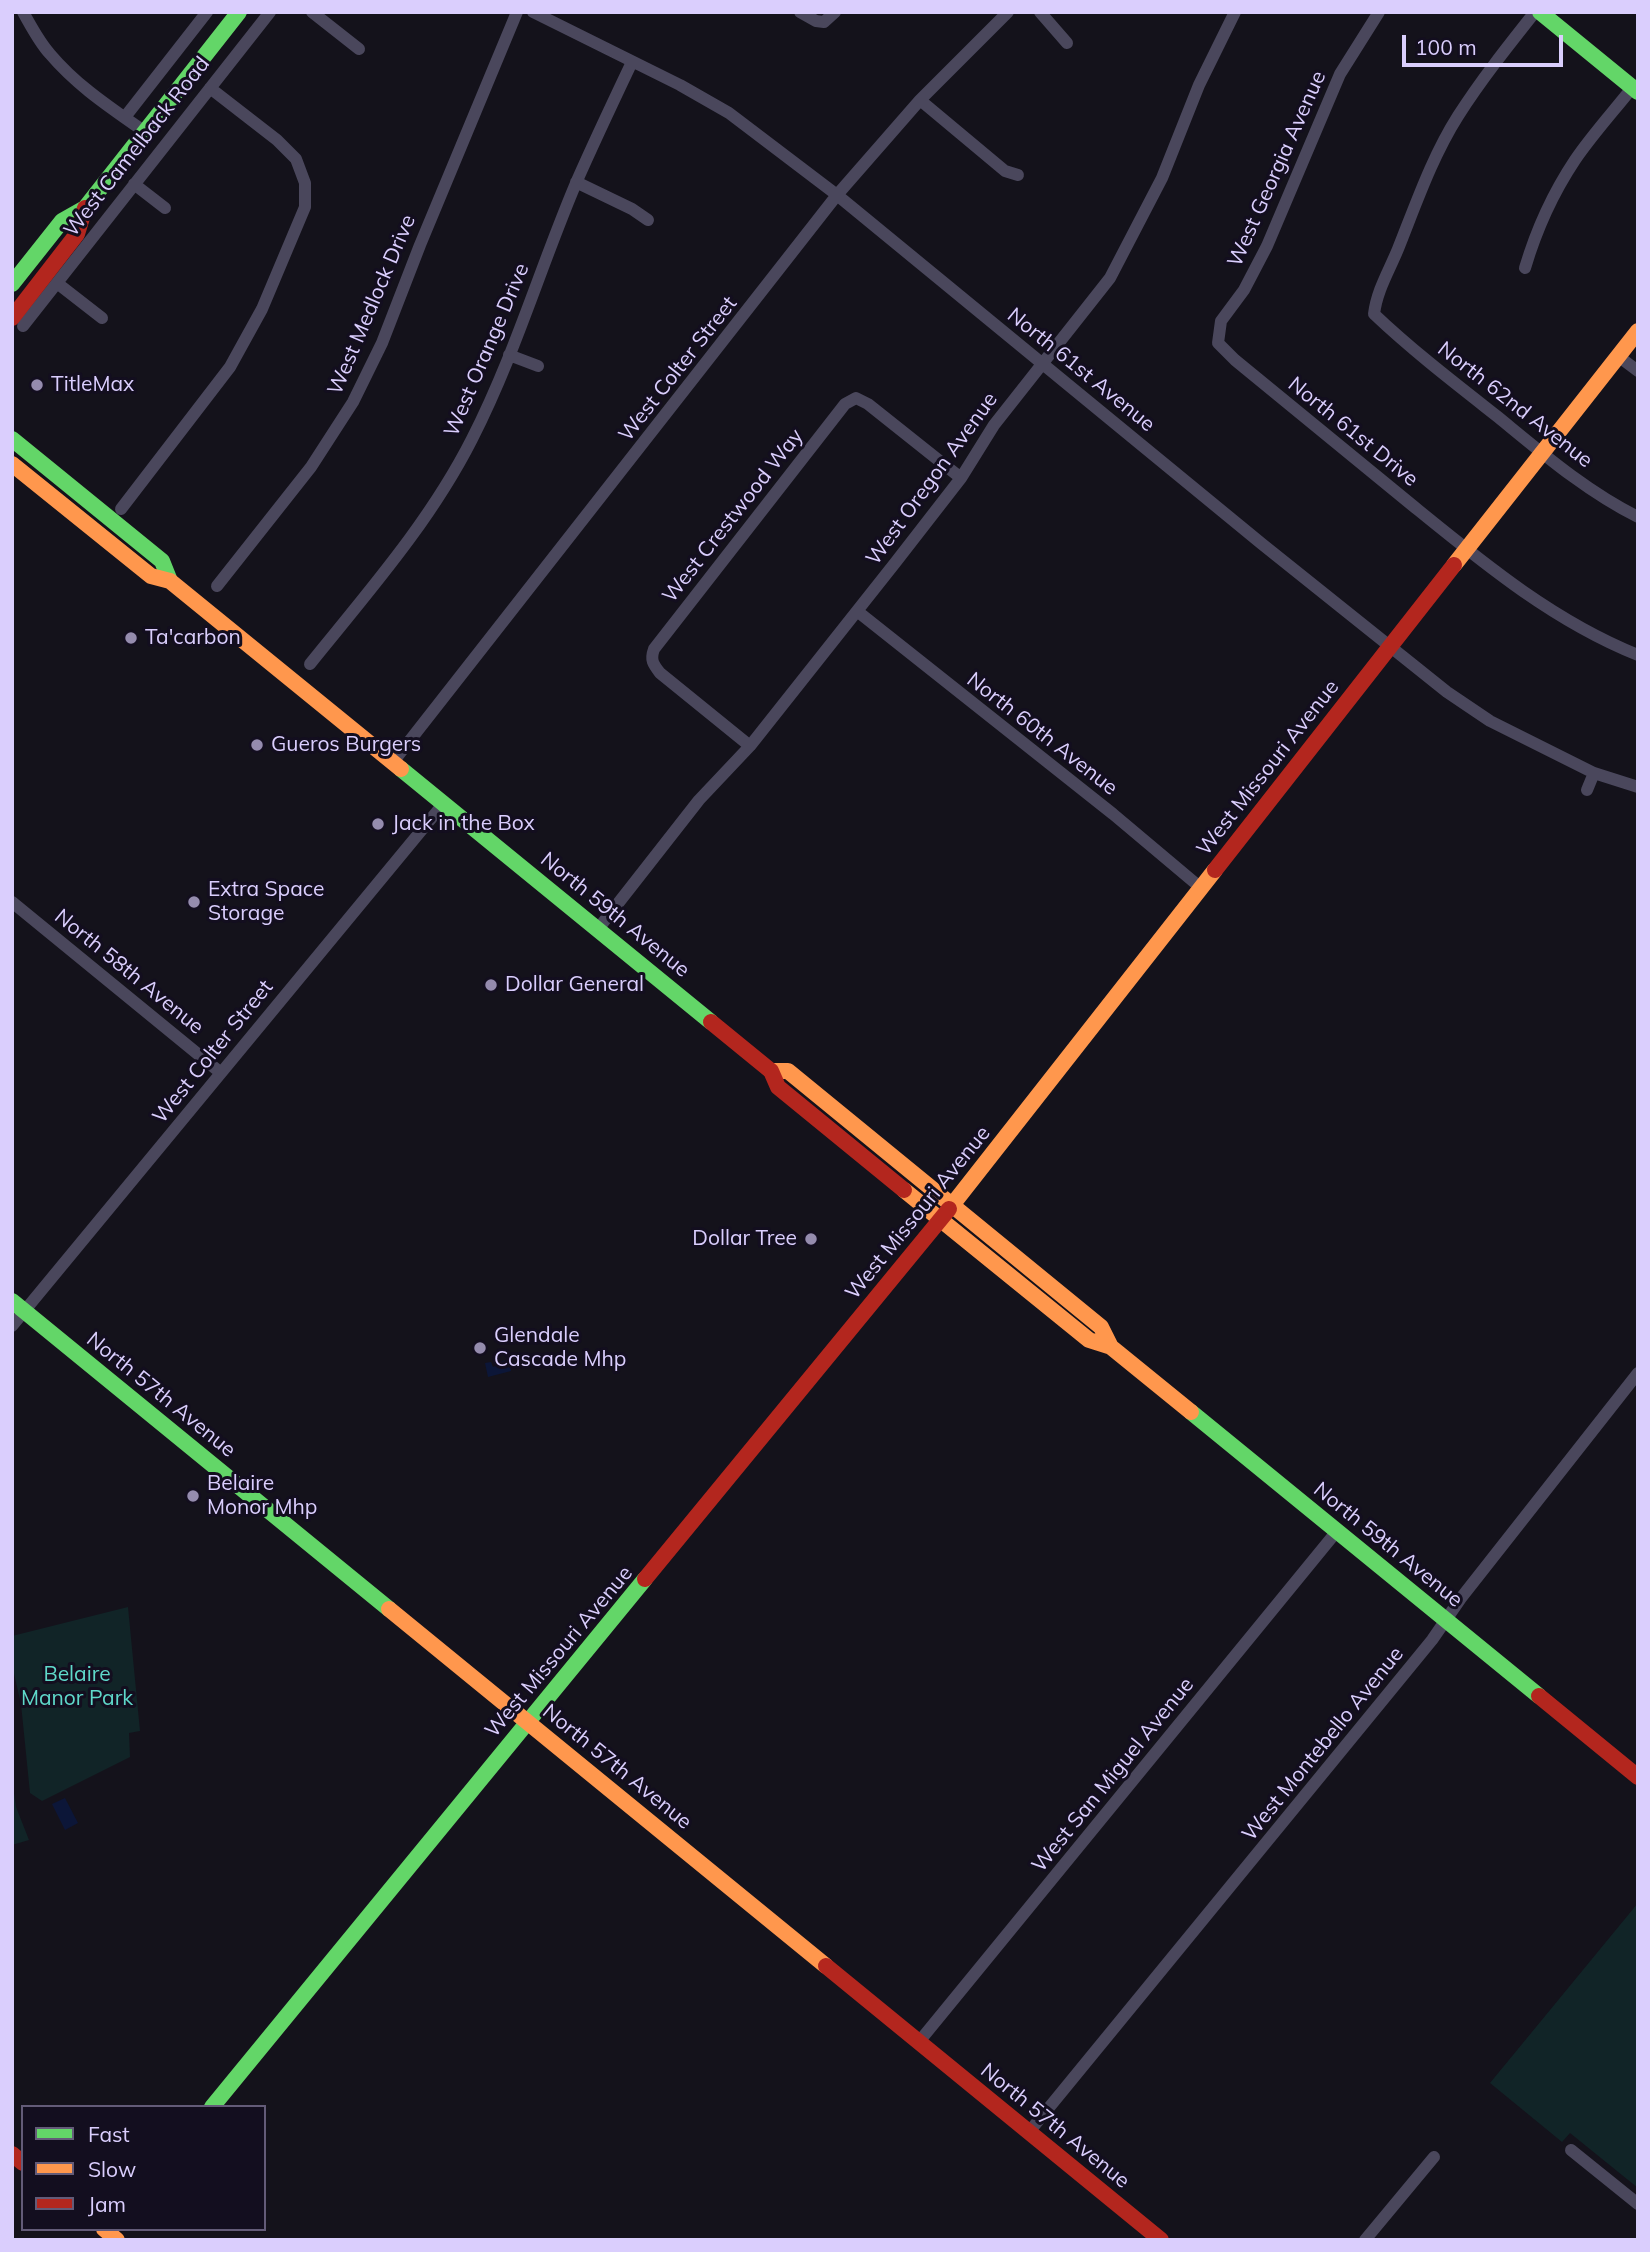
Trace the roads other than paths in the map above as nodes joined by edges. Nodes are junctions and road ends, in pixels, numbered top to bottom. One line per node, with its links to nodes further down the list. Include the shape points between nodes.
1 (23, 12): 21 (street, via 65,70)
2 (207, 12): 21 (street, West Camelback Road)
3 (239, 12): 22 (street, West Camelback Road)
4 (270, 12): 18 (street, West Camelback Road)
5 (312, 12): 16 (street)
6 (517, 12): 51 (street, West Medlock Drive, via 382,343 353,402 311,467)
7 (533, 12): 17 (street, North 61st Avenue)
8 (800, 12): 9 (street, via 824,22)
9 (835, 12)
10 (1008, 12): 20 (street, West Colter Street)
11 (1040, 12): 15 (street)
12 (1235, 12): 40 (street, West Oregon Avenue, via 1199,85 1162,178 1110,278)
13 (1379, 12): 37 (street, West Georgia Avenue, via 1340,74 1267,246 1221,321)
14 (1537, 12): 19 (street); 44 (street, North 62nd Avenue, via 1456,118 1376,296 1374,314)
15 (1067, 43)
16 (359, 49)
17 (632, 62): 24 (street, West Orange Drive); 26 (street, North 61st Avenue, via 729,114)
18 (210, 88): 25 (street, West Camelback Road); 47 (street, via 296,159 306,183 305,207 262,309 230,368)
19 (1635, 90): 30 (street, via 1576,158 1558,187)
20 (920, 100): 23 (street, via 1005,171); 26 (street, West Colter Street)
21 (124, 117): 22 (street)
22 (145, 132): 27 (street, West Camelback Road)
23 (1018, 174)
24 (576, 182): 29 (street); 38 (street, West Orange Drive)
25 (134, 184): 28 (street); 31 (street, West Camelback Road)
26 (837, 195): 40 (street, North 61st Avenue); 57 (street, West Colter Street)
27 (85, 208): 32 (street, West Camelback Road, via 62,221); 33 (street, West Camelback Road, via 78,234)
28 (164, 208)
29 (648, 220)
30 (1525, 268)
31 (57, 283): 33 (street, West Camelback Road); 34 (street)
32 (12, 284)
33 (32, 304): 35 (street, West Camelback Road)
34 (102, 318)
35 (18, 322)
36 (1638, 331): 39 (street, West Missouri Avenue)
37 (1218, 343): 49 (street, North 61st Drive)
38 (509, 355): 41 (street); 55 (street, West Orange Drive, via 472,441 439,494)
39 (1618, 356): 42 (street); 44 (street, West Missouri Avenue)
40 (1043, 364): 46 (street, West Oregon Avenue, via 994,425); 53 (street, North 61st Avenue)
41 (538, 366)
42 (1638, 371)
43 (12, 439): 50 (street, North 59th Avenue, via 162,561)
44 (1543, 453): 48 (street, North 62nd Avenue); 49 (street, West Missouri Avenue)
45 (12, 464): 50 (street, North 59th Avenue, via 151,576)
46 (961, 478): 52 (street, West Oregon Avenue); 56 (street, West Crestwood Way, via 869,404 856,398 845,404 651,657 653,665)
47 (121, 509)
48 (1638, 517)
49 (1466, 549): 53 (street, West Missouri Avenue); 54 (street, North 61st Drive, via 1577,626)
50 (170, 581): 57 (street, North 59th Avenue)
51 (217, 586)
52 (857, 611): 56 (street, West Oregon Avenue); 62 (street, North 60th Avenue)
53 (1390, 647): 58 (street, North 61st Avenue, via 1490,721); 62 (street, West Missouri Avenue)
54 (1638, 655)
55 (310, 664)
56 (750, 746): 64 (street, West Oregon Avenue, via 699,800)
57 (393, 762): 61 (street, North 59th Avenue)
58 (1594, 773): 59 (street, North 61st Avenue); 60 (street)
59 (1638, 787)
60 (1587, 790)
61 (444, 803): 64 (street, North 59th Avenue); 66 (street, West Colter Street)
62 (1201, 888): 67 (street, West Missouri Avenue)
63 (12, 902): 66 (street, North 58th Avenue)
64 (598, 929): 65 (street, North 59th Avenue)
65 (771, 1070): 67 (street, North 59th Avenue, via 788,1071); 68 (street, North 59th Avenue, via 778,1087)
66 (221, 1073): 69 (street, West Colter Street)
67 (953, 1205): 68 (street, West Missouri Avenue); 71 (street, North 59th Avenue, via 1101,1327)
68 (940, 1220): 71 (street, North 59th Avenue, via 1089,1340); 75 (street, West Missouri Avenue)
69 (18, 1306): 70 (street, West Colter Street); 75 (street, North 57th Avenue)
70 (12, 1326)
71 (1111, 1347): 73 (street, North 59th Avenue)
72 (1638, 1373): 74 (street, West Montebello Avenue)
73 (1337, 1531): 74 (street, North 59th Avenue); 77 (street, West San Miguel Avenue)
74 (1447, 1620): 76 (street, North 59th Avenue); 79 (street, West Montebello Avenue)
75 (529, 1722): 77 (street, North 57th Avenue); 78 (street, West Missouri Avenue)
76 (1638, 1777)
77 (918, 2043): 79 (street, North 57th Avenue)
78 (214, 2105)
79 (1029, 2132): 83 (street, North 57th Avenue)
80 (1571, 2150): 82 (street)
81 (1434, 2157): 84 (street)
82 (1638, 2204)
83 (1161, 2240)
84 (1365, 2240)

